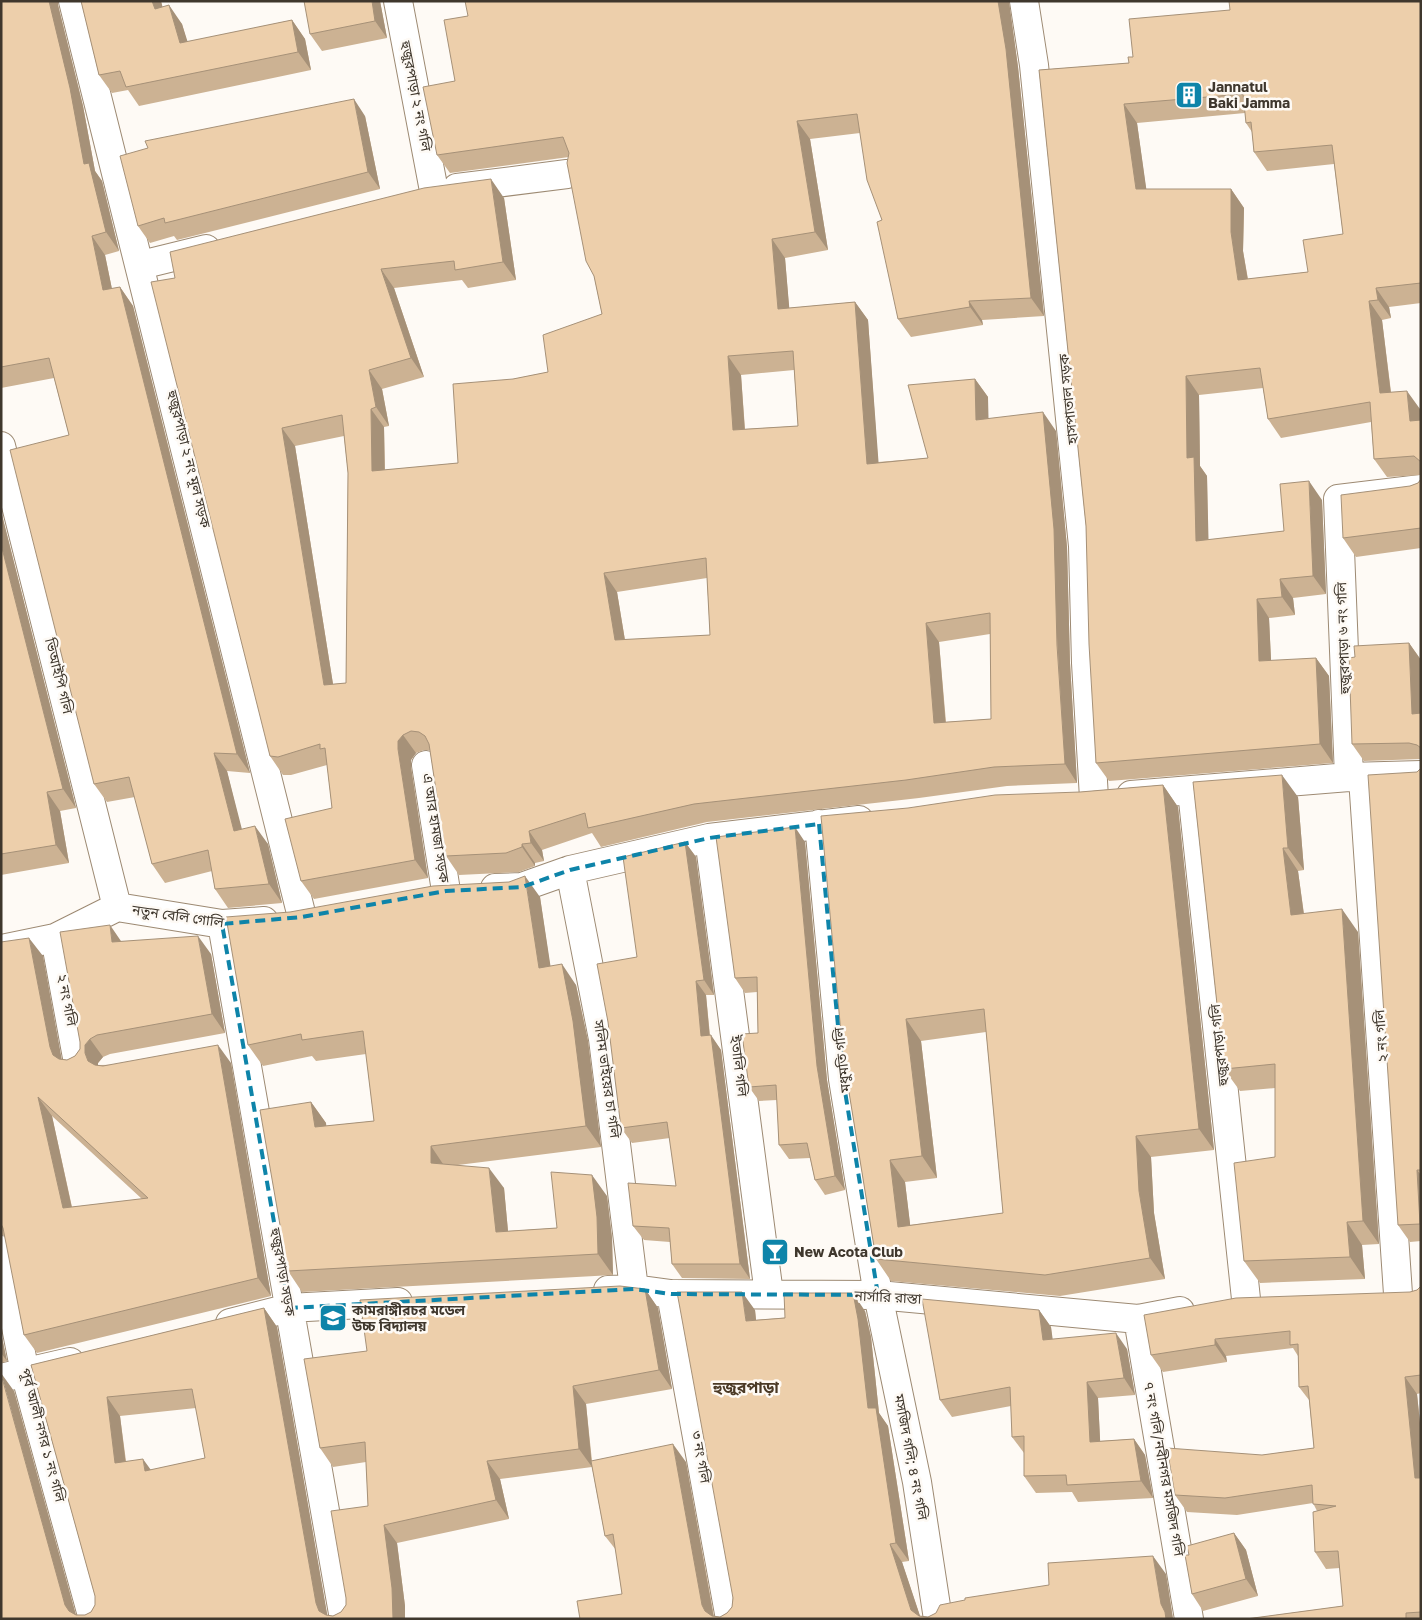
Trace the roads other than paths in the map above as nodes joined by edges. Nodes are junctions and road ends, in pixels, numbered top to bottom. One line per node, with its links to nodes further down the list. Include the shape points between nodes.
1 (73, 1): 8 (street, হুজুরপাড়া ২ নং মূল সড়ক)
2 (398, 1): 5 (street, হুজুরপাড়া ২ নং গলি)
3 (1024, 1): 15 (street, হাসপাতাল সড়ক, via 1034,65 1083,546)
4 (567, 174): 5 (street)
5 (434, 191): 6 (street)
6 (406, 198)
7 (226, 244): 8 (street)
8 (141, 265): 25 (street, হুজুরপাড়া ২ নং মূল সড়ক)
9 (1, 446): 23 (street, ভিআইপি গলি)
10 (1421, 489): 13 (street, হুজুরপাড়া ৬ নং গলি, via 1338,499)
11 (426, 766): 21 (street, এ আর হামজা সড়ক)
12 (1421, 775): 13 (street)
13 (1356, 778): 14 (street); 37 (street, ২ নং গলি)
14 (1192, 791): 15 (street); 42 (street, হুজুরপাড়া গলি)
15 (1094, 798): 16 (street)
16 (1066, 799)
17 (884, 818): 18 (street)
18 (818, 824): 19 (street); 38 (street, মধুমতি গলি, via 843,1079)
19 (709, 838): 20 (street); 36 (street, ইতালি গলি)
20 (570, 870): 21 (street, via 522,887); 33 (street, সলিম ভাইয়ের চা গলি, via 602,1039)
21 (446, 890): 22 (street)
22 (417, 896)
23 (117, 907): 26 (street, নতুন বেলি গোলি); 27 (street, নতুন বেলি গোলি)
24 (331, 912): 25 (street, নতুন বেলি গোলি)
25 (302, 917): 26 (street, নতুন বেলি গোলি)
26 (222, 924): 29 (street, হুজুরপাড়া সড়ক)
27 (55, 938): 28 (street, নতুন বেলি গোলি); 31 (street, ২ নং গলি)
28 (1, 949)
29 (244, 1045): 30 (street); 43 (street, হুজুরপাড়া সড়ক)
30 (216, 1050)
31 (78, 1062)
32 (1, 1250): 47 (street, পূর্ব আলী নগর ১ নং গলি)
33 (634, 1288): 34 (street, নার্সারি রাস্তা); 35 (street, নার্সারি রাস্তা)
34 (585, 1291)
35 (671, 1294): 36 (street, নার্সারি রাস্তা); 50 (street, ৩ নং গলি)
36 (769, 1294): 38 (street, নার্সারি রাস্তা)
37 (1409, 1294): 39 (street)
38 (878, 1295): 44 (street, নার্সারি রাস্তা); 51 (street, মসজিদ গলি; ৪ নং গলি, via 917,1482)
39 (1369, 1295)
40 (1274, 1298): 42 (street, নার্সারি রাস্তা)
41 (427, 1300): 43 (street)
42 (1226, 1303): 44 (street, নার্সারি রাস্তা)
43 (289, 1308): 45 (street); 49 (street, হুজুরপাড়া সড়ক)
44 (1138, 1319): 52 (street, ৭ নং গলি/নবীনগর মসজিদ গলি)
45 (204, 1329)
46 (91, 1357): 47 (street)
47 (13, 1376): 48 (street, পূর্ব আলী নগর ১ নং গলি)
48 (93, 1619)
49 (344, 1619)
50 (730, 1619)
51 (938, 1619)
52 (1190, 1619)

